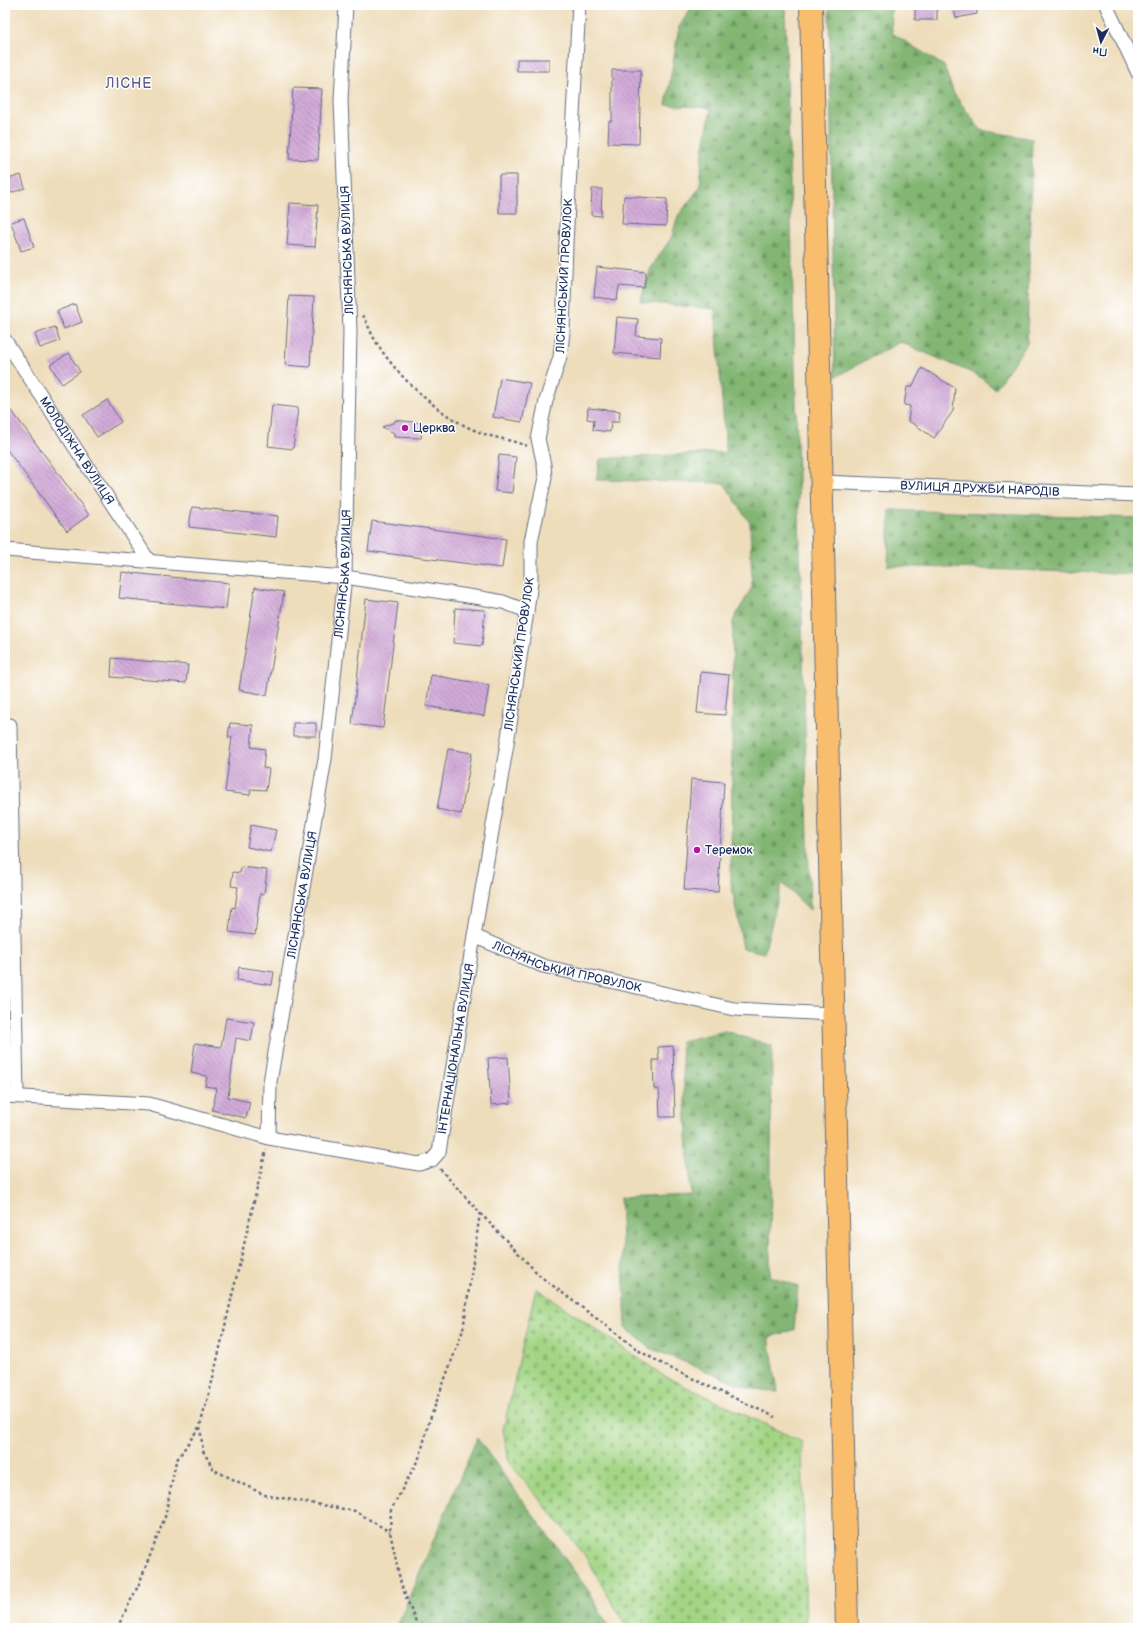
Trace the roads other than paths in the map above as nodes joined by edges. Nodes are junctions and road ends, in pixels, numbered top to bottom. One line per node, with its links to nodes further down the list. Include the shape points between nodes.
1 (346, 5): 11 (street, ЛІСНЯНСЬКА ВУЛИЦЯ, via 341,100 350,331)
2 (578, 5): 12 (street, ЛІСНЯНСЬКИЙ ПРОВУЛОК, via 563,332 560,357 546,401 538,439 546,478 531,541 531,582)
3 (812, 5): 7 (highway)
4 (1106, 5): 5 (street)
5 (1138, 72)
6 (5, 340): 10 (street, МОЛОДІЖНА ВУЛИЦЯ)
7 (821, 482): 8 (street, ВУЛИЦЯ ДРУЖБИ НАРОДІВ); 15 (highway)
8 (1138, 495)
9 (5, 550): 10 (street)
10 (149, 561): 11 (street)
11 (345, 577): 12 (street, via 481,598); 17 (street, ЛІСНЯНСЬКА ВУЛИЦЯ, via 325,759 270,1082)
12 (527, 610): 14 (street, ЛІСНЯНСЬКИЙ ПРОВУЛОК)
13 (10, 725): 16 (street)
14 (474, 936): 15 (street, ЛІСНЯНСЬКИЙ ПРОВУЛОК, via 543,966 734,1009); 17 (street, ІНТЕРНАЦІОНАЛЬНА ВУЛИЦЯ, via 439,1152 432,1160 420,1164)
15 (833, 1014): 18 (highway)
16 (11, 1096): 17 (street, via 149,1104)
17 (269, 1138)
18 (846, 1628)

